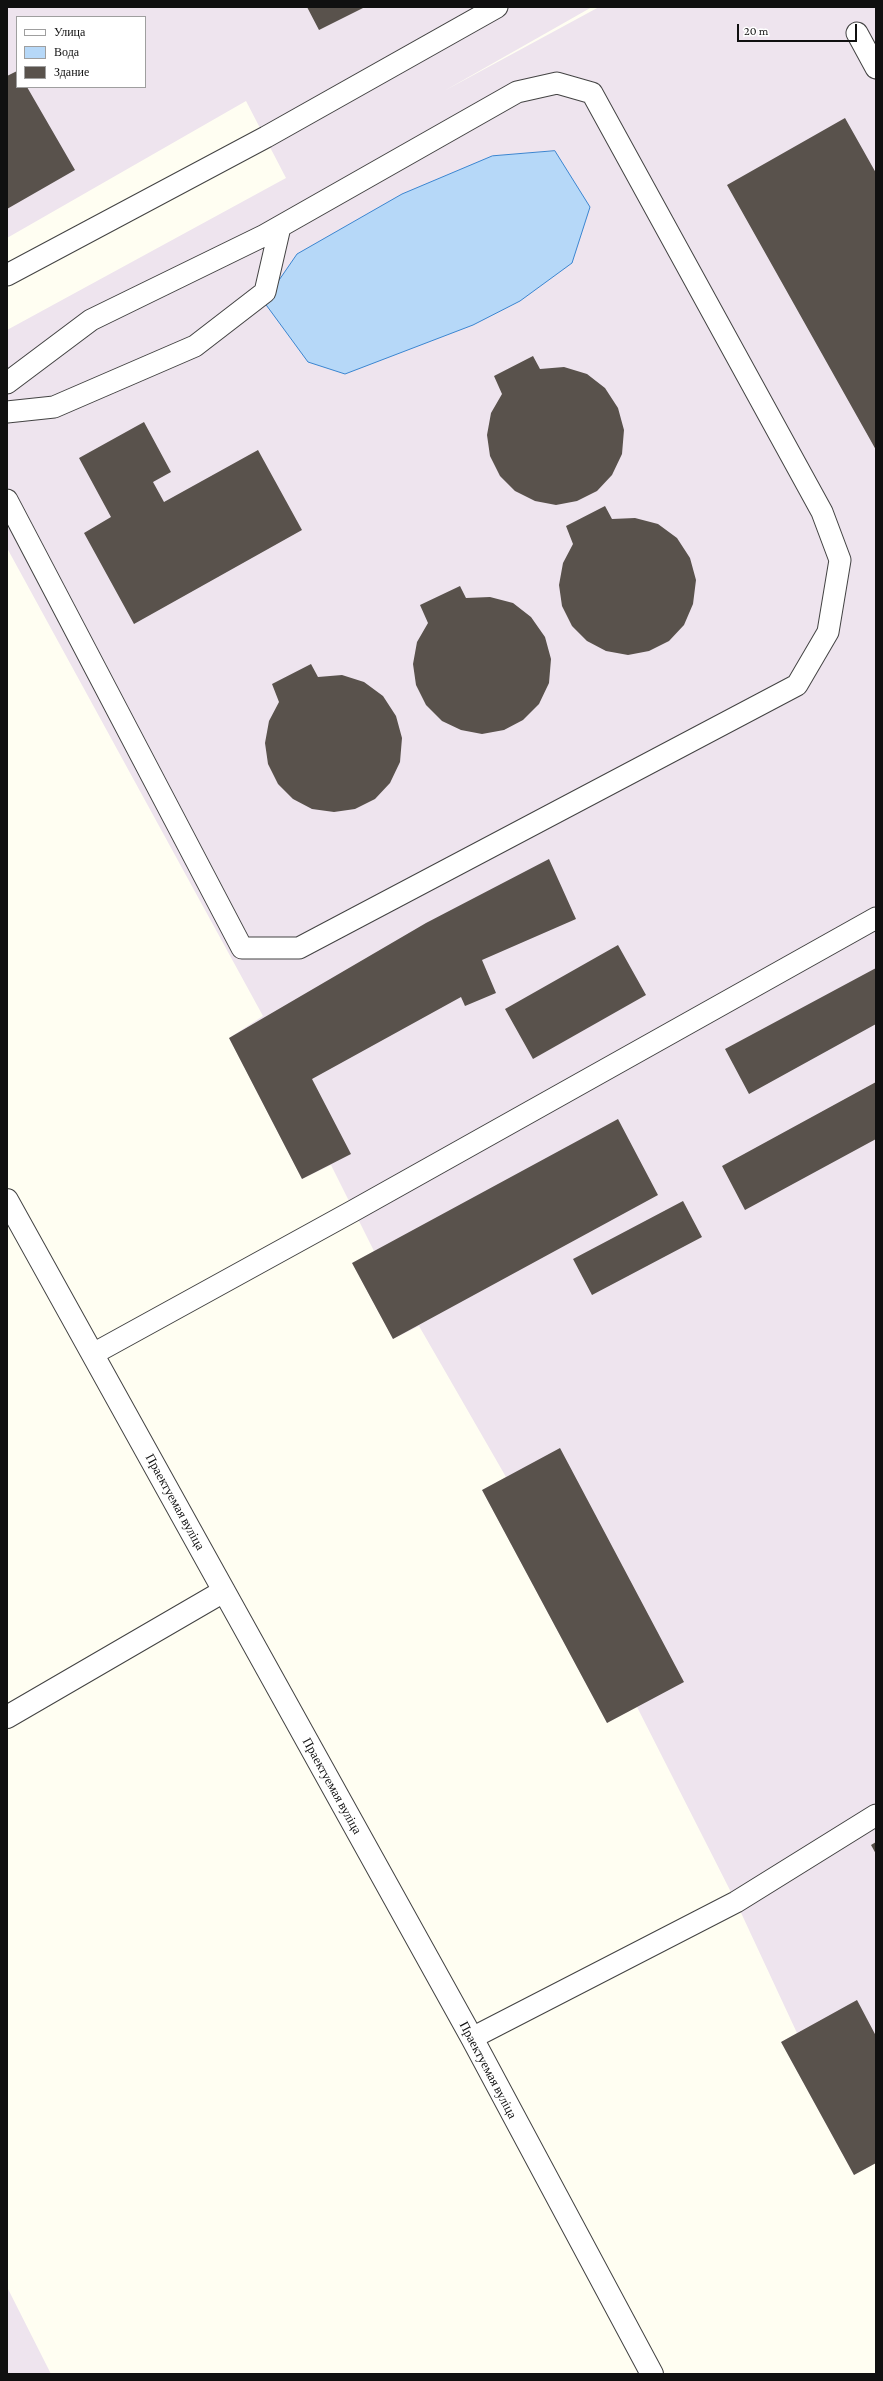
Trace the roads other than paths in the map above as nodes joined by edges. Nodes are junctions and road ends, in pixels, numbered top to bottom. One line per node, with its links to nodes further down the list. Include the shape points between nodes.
1 (497, 7): 5 (lane, via 266,137)
2 (857, 33): 3 (lane)
3 (876, 68)
4 (280, 226): 6 (lane, via 91,320); 7 (lane, via 265,292 195,346 54,407); 8 (lane, via 517,92 557,83 592,93 822,512 840,560 828,632 797,685 299,948 242,948)
5 (7, 275)
6 (7, 383)
7 (7, 412)
8 (7, 500)
9 (876, 918): 11 (lane, via 354,1211)
10 (7, 1200): 11 (street, Праектуемая вуліца)
11 (93, 1354): 12 (street, Праектуемая вуліца)
12 (224, 1591): 13 (street); 15 (street, Праектуемая вуліца)
13 (7, 1718)
14 (876, 1815): 15 (lane, via 736,1902)
15 (472, 2038): 16 (street, Праектуемая вуліца)
16 (652, 2374)

